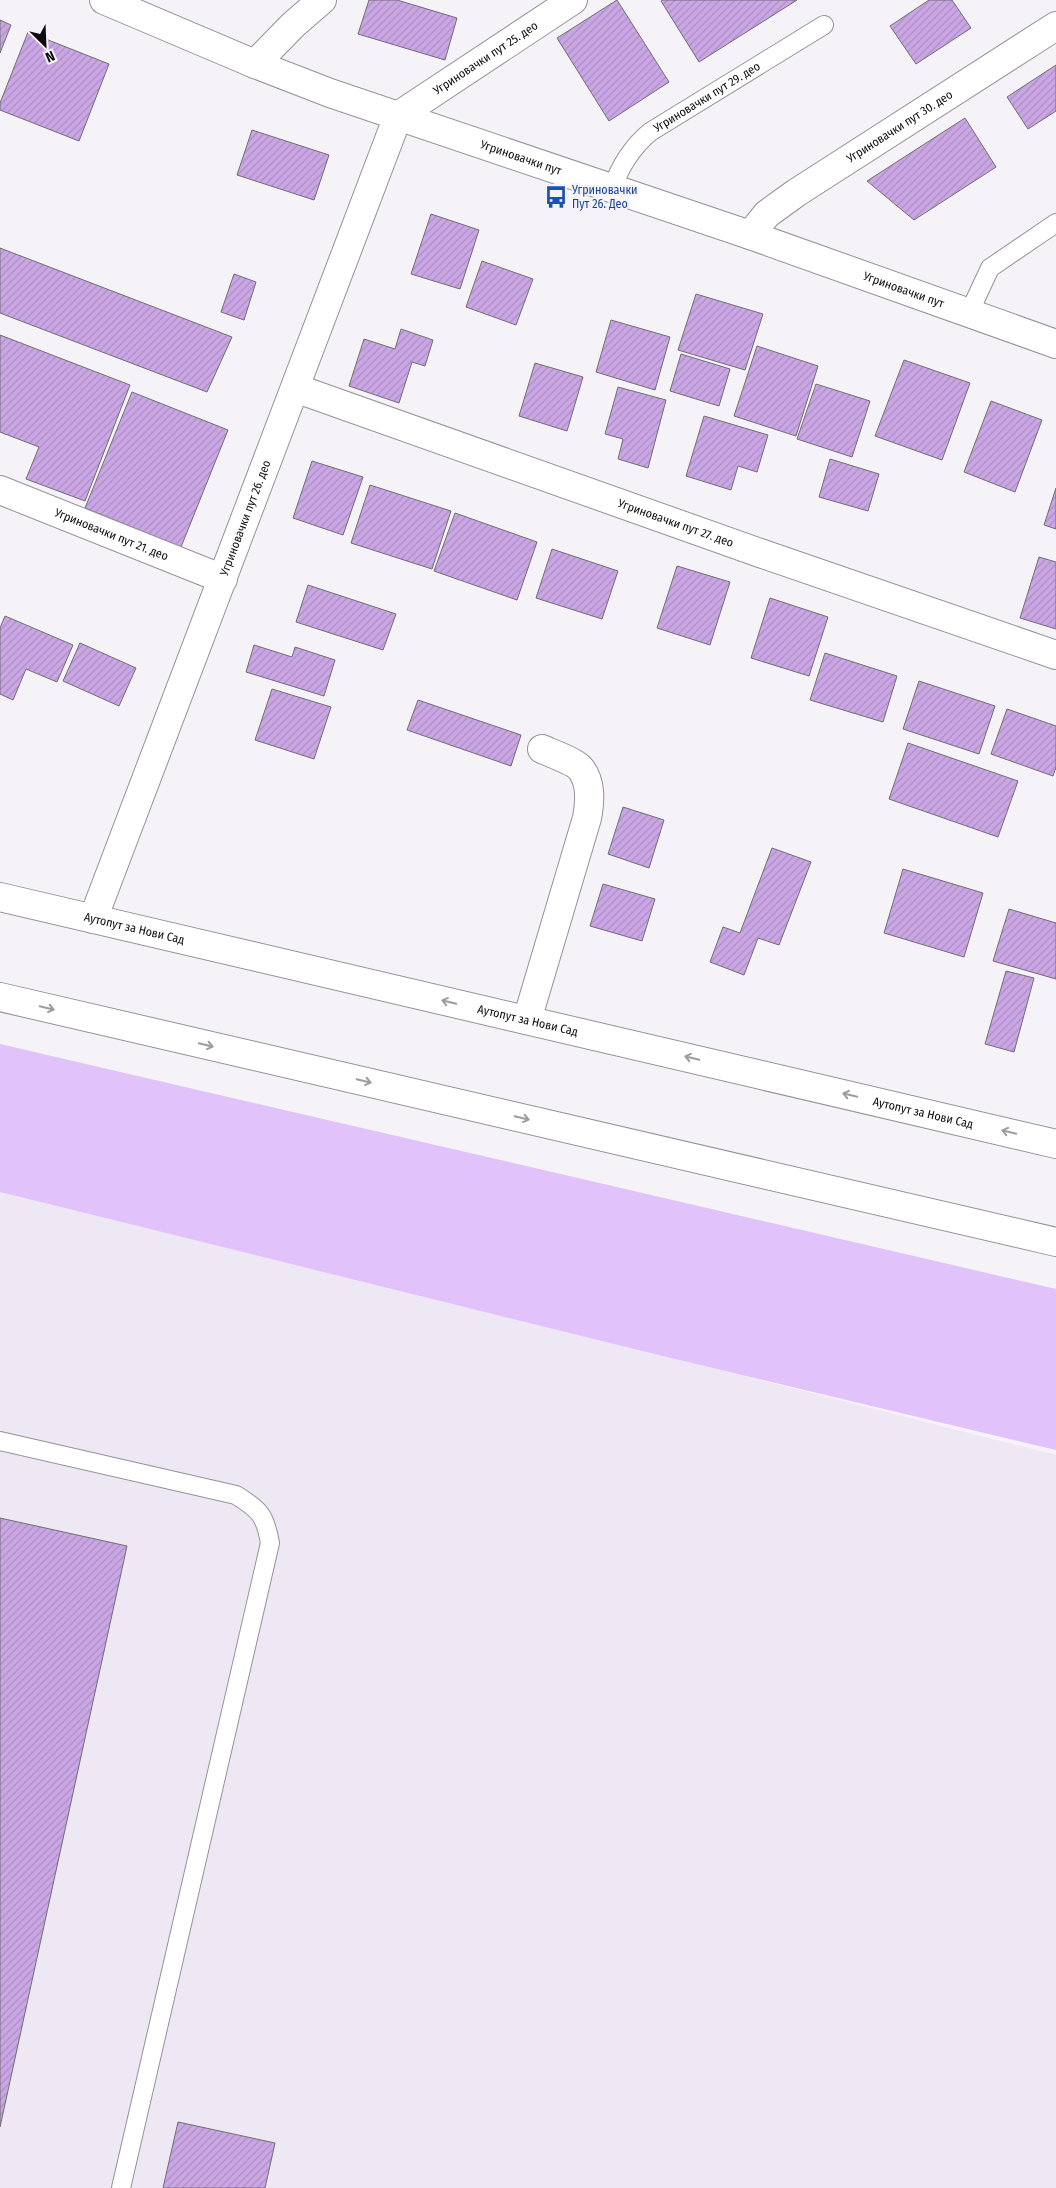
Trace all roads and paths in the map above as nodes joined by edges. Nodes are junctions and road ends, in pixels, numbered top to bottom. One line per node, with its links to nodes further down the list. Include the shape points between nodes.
1 (104, 0): 6 (street, Угриновачки пут)
2 (322, 0): 6 (street)
3 (573, 0): 7 (street, Угриновачки пут 25. део)
4 (824, 25): 8 (lane, Угриновачки пут 29. део, via 650,132 628,154)
5 (1056, 26): 10 (street, Угриновачки пут 30. део, via 796,193 767,214)
6 (255, 64): 7 (street, Угриновачки пут)
7 (398, 116): 8 (street, Угриновачки пут); 13 (street, Угриновачки пут 26. део)
8 (612, 189): 10 (street, Угриновачки пут)
9 (1056, 223): 11 (lane, via 990,268)
10 (750, 235): 11 (street, Угриновачки пут)
11 (969, 313): 12 (street, Угриновачки пут)
12 (1056, 344)
13 (296, 388): 15 (street, Угриновачки пут 26. део); 16 (street, Угриновачки пут 27. део)
14 (0, 490): 15 (street, Угриновачки пут 21. део)
15 (223, 579): 19 (street, Угриновачки пут 26. део)
16 (1056, 655)
17 (542, 749): 21 (street, via 580,767 590,800)
18 (0, 897): 19 (street, Аутопут за Нови Сад)
19 (93, 919): 21 (street, Аутопут за Нови Сад, one-way to 19)
20 (0, 997): 23 (street, one-way to 23)
21 (527, 1020): 22 (street, Аутопут за Нови Сад, one-way to 21)
22 (1056, 1144)
23 (1056, 1242)
24 (0, 1441): 25 (lane, via 236,1495 256,1507 267,1526 270,1543)
25 (121, 2188)

